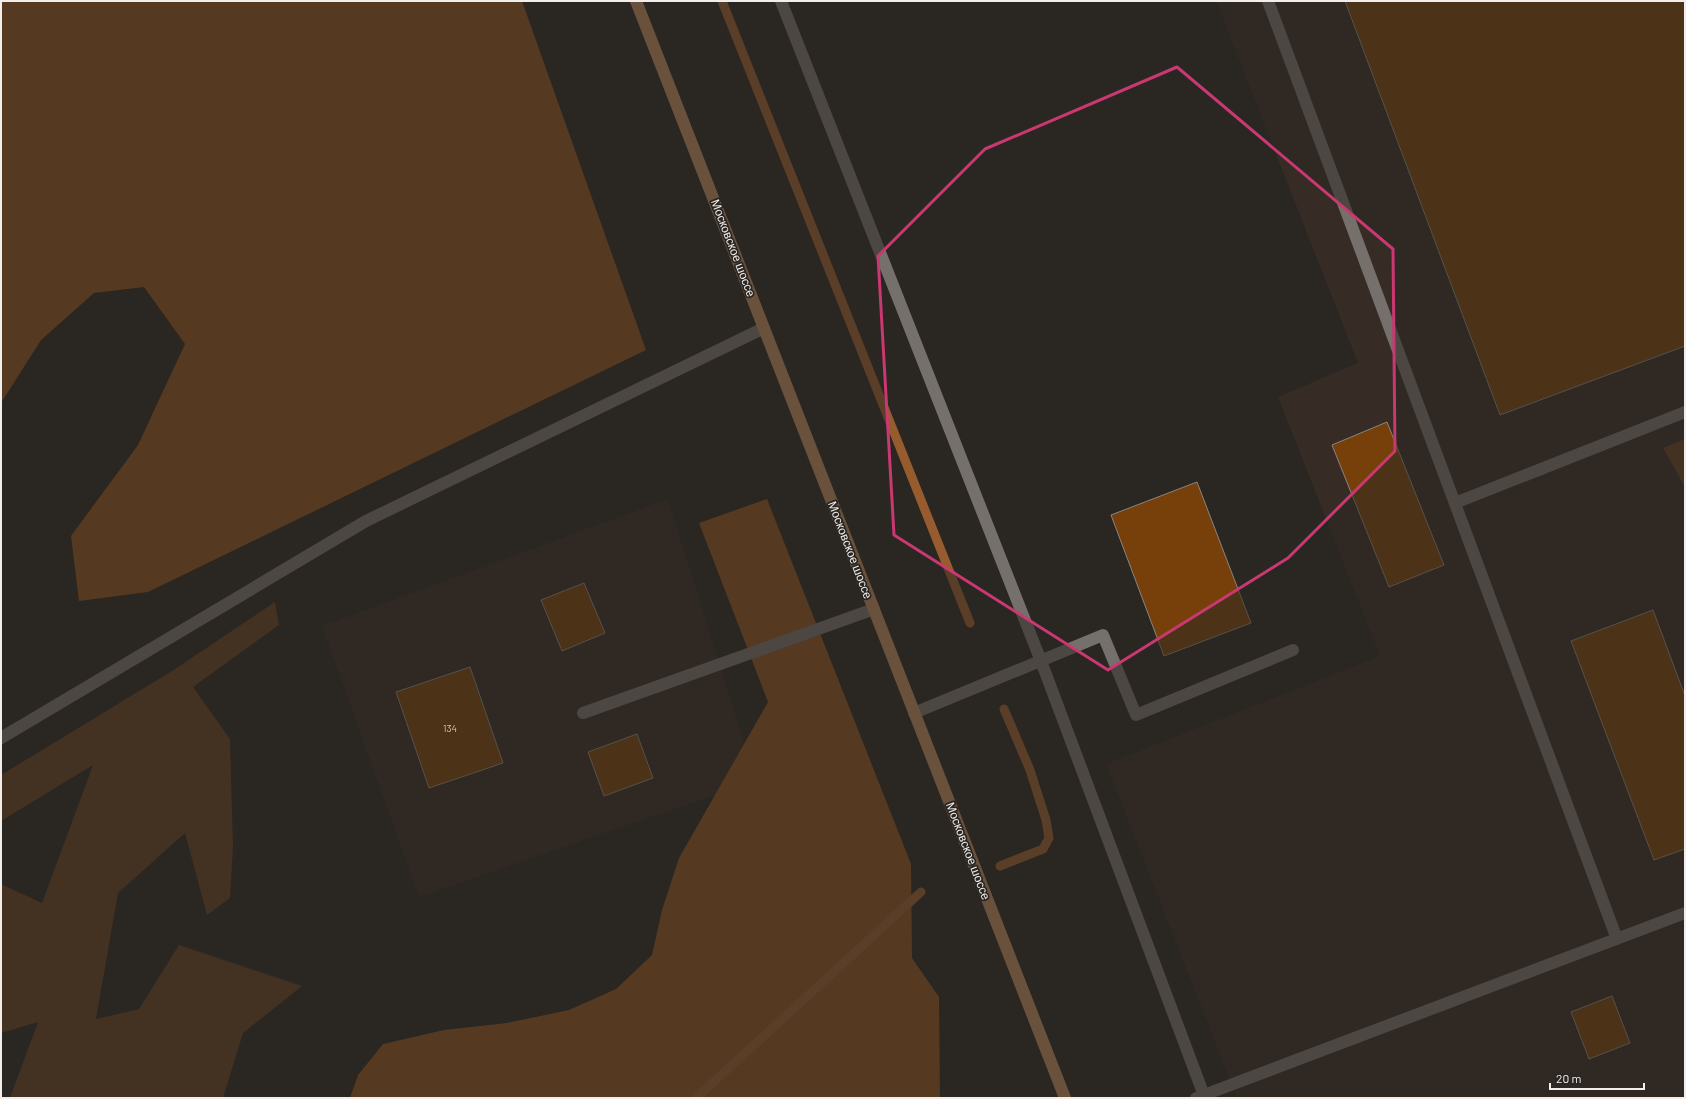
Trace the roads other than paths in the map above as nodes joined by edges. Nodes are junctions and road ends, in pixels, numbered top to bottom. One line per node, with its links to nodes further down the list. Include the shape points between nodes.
1 (636, 1): 4 (main road, Московское шоссе)
2 (781, 1): 9 (lane)
3 (1268, 1): 6 (lane)
4 (764, 328): 7 (main road, Московское шоссе); 12 (lane, via 366,520)
5 (1685, 412): 6 (lane)
6 (1455, 503): 14 (lane)
7 (874, 609): 10 (lane); 11 (main road, Московское шоссе)
8 (1293, 650): 9 (lane, via 1136,715 1103,635)
9 (1041, 661): 11 (lane); 15 (lane)
10 (583, 713)
11 (914, 713): 16 (main road, Московское шоссе)
12 (1, 738)
13 (1685, 913): 14 (lane)
14 (1617, 939): 15 (lane)
15 (1201, 1097)
16 (1065, 1098)

